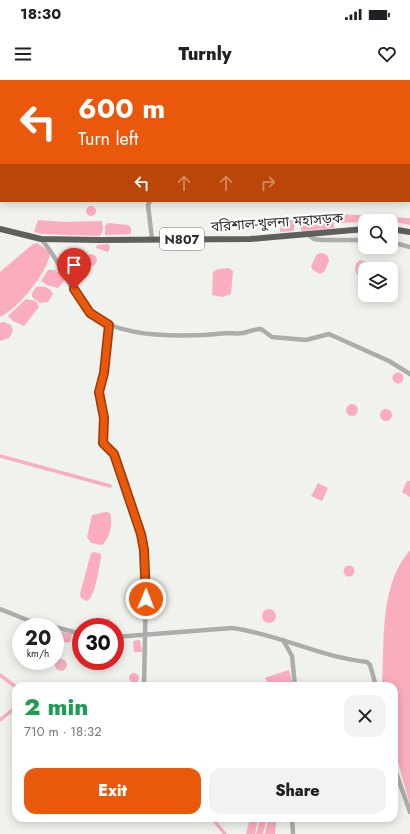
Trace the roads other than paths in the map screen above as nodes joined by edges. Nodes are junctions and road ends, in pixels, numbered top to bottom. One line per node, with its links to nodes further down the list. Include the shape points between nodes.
1 (150, 202): 8 (street)
2 (0, 229): 7 (highway, বরিশাল-খুলনা মহাসড়ক / N807)
3 (358, 230): 6 (highway, বরিশাল-খুলনা মহাসড়ক / N807)
4 (398, 230): 5 (highway)
5 (410, 232)
6 (305, 234): 8 (highway, বরিশাল-খুলনা মহাসড়ক / N807, via 250,239); 9 (street, via 322,240)
7 (41, 239): 8 (highway, বরিশাল-খুলনা মহাসড়ক / N807); 12 (street, via 56,258 90,313)
8 (152, 239)
9 (358, 240)
10 (398, 244): 11 (street)
11 (410, 247)
12 (109, 325): 13 (street, via 156,335 184,337 243,333 261,329 272,337 306,340 329,334 389,361); 16 (street, via 104,373 99,392 104,418 102,436 105,446 114,454 141,534 146,586)
13 (410, 374)
14 (0, 609): 15 (street)
15 (22, 618)
16 (145, 635): 17 (street); 18 (street, via 232,628); 19 (street)
17 (124, 636)
18 (283, 640): 20 (street, via 292,656); 21 (street, via 300,647 366,662 370,664)
19 (144, 682)
20 (295, 682)
21 (375, 682)
22 (398, 779): 23 (street)
23 (410, 812)
24 (292, 822): 25 (street)
25 (293, 834)

